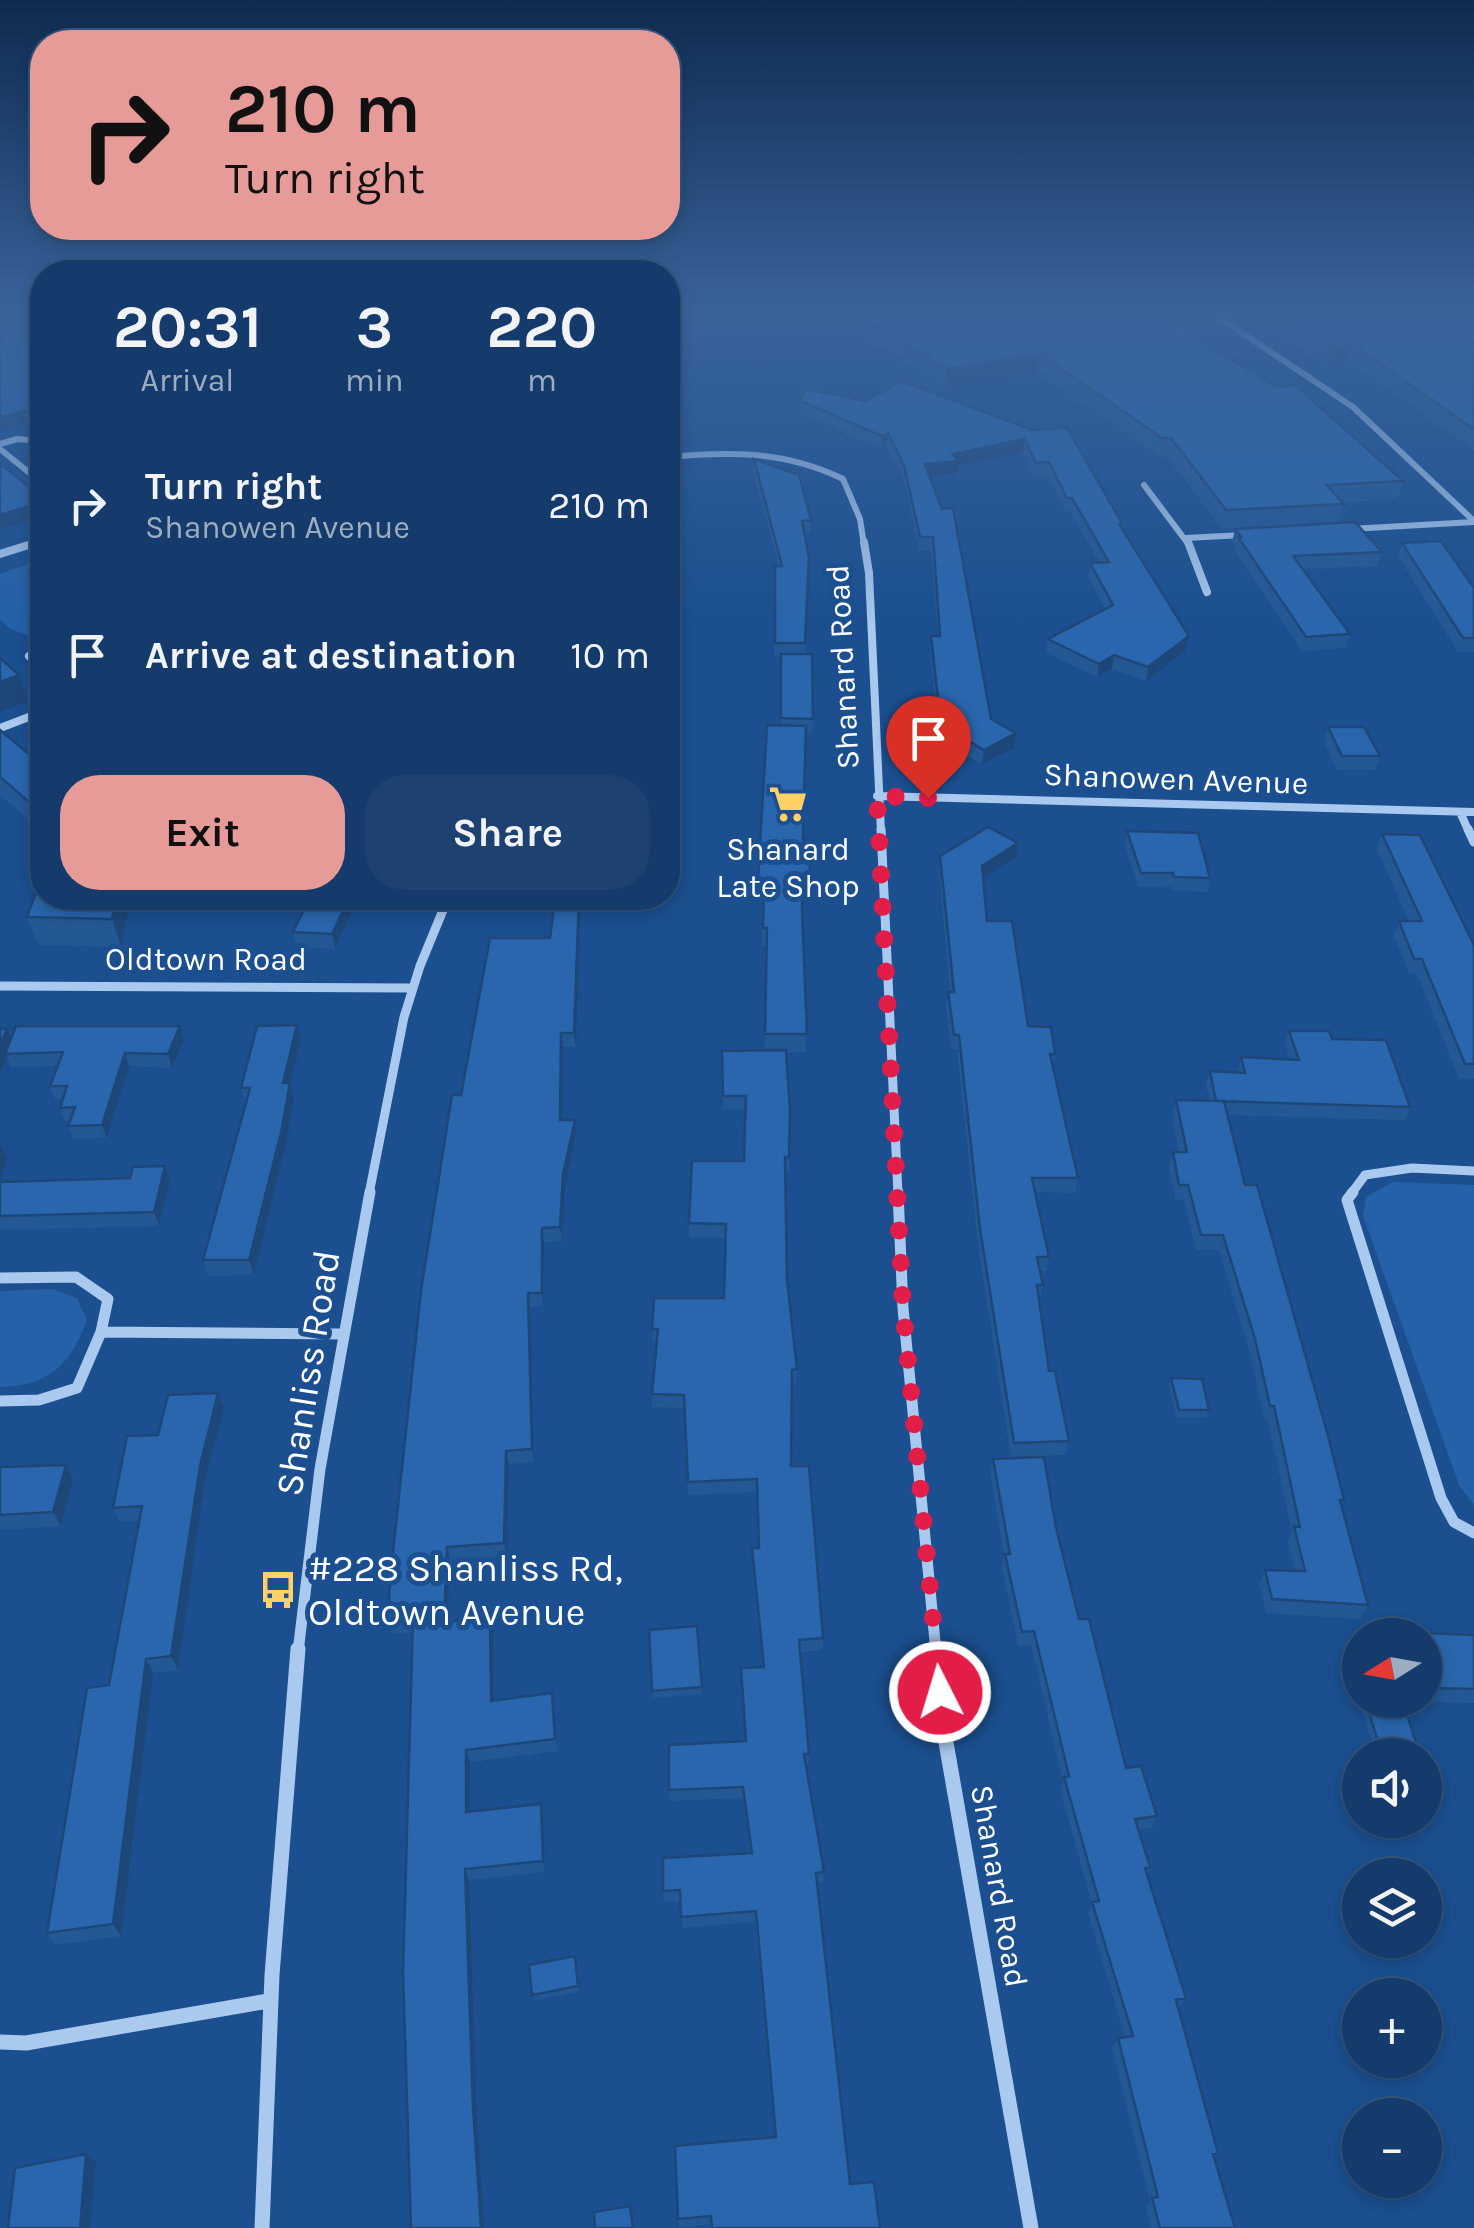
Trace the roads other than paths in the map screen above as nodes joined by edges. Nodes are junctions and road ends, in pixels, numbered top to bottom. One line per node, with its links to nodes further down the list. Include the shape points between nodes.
1 (1366, 420): 7 (street)
2 (30, 440): 3 (street)
3 (0, 447): 5 (street)
4 (680, 456): 18 (street, Shanard Road, via 784,456 821,466 853,494 870,573)
5 (30, 472)
6 (1144, 485): 10 (street)
7 (1474, 521): 8 (street)
8 (1336, 530)
9 (1262, 534): 10 (street)
10 (1186, 538): 15 (street)
11 (6, 541): 13 (street)
12 (30, 544): 13 (street)
13 (16, 549): 14 (street)
14 (0, 554)
15 (1207, 592)
16 (30, 718): 17 (street)
17 (0, 728)
18 (877, 796): 19 (street, Shanowen Avenue); 34 (street, Shanard Road, via 903,1308 944,1730)
19 (1460, 812): 20 (street, Shanowen Avenue); 21 (street)
20 (1474, 812)
21 (1474, 842)
22 (443, 910): 24 (street, Shanliss Road)
23 (0, 986): 24 (street, Oldtown Road)
24 (412, 988): 28 (street, Shanliss Road)
25 (1474, 1172): 30 (street, via 1412,1168 1365,1175 1347,1200 1440,1498 1454,1522)
26 (0, 1278): 27 (street, via 76,1277 108,1299)
27 (101, 1332): 28 (street); 29 (street, via 77,1388 40,1400)
28 (340, 1334): 31 (street, Shanliss Road, via 292,1704)
29 (0, 1401)
30 (1474, 1533)
31 (268, 2002): 32 (street); 33 (street, Shanliss Road)
32 (0, 2042)
33 (262, 2228)
34 (1031, 2228)

